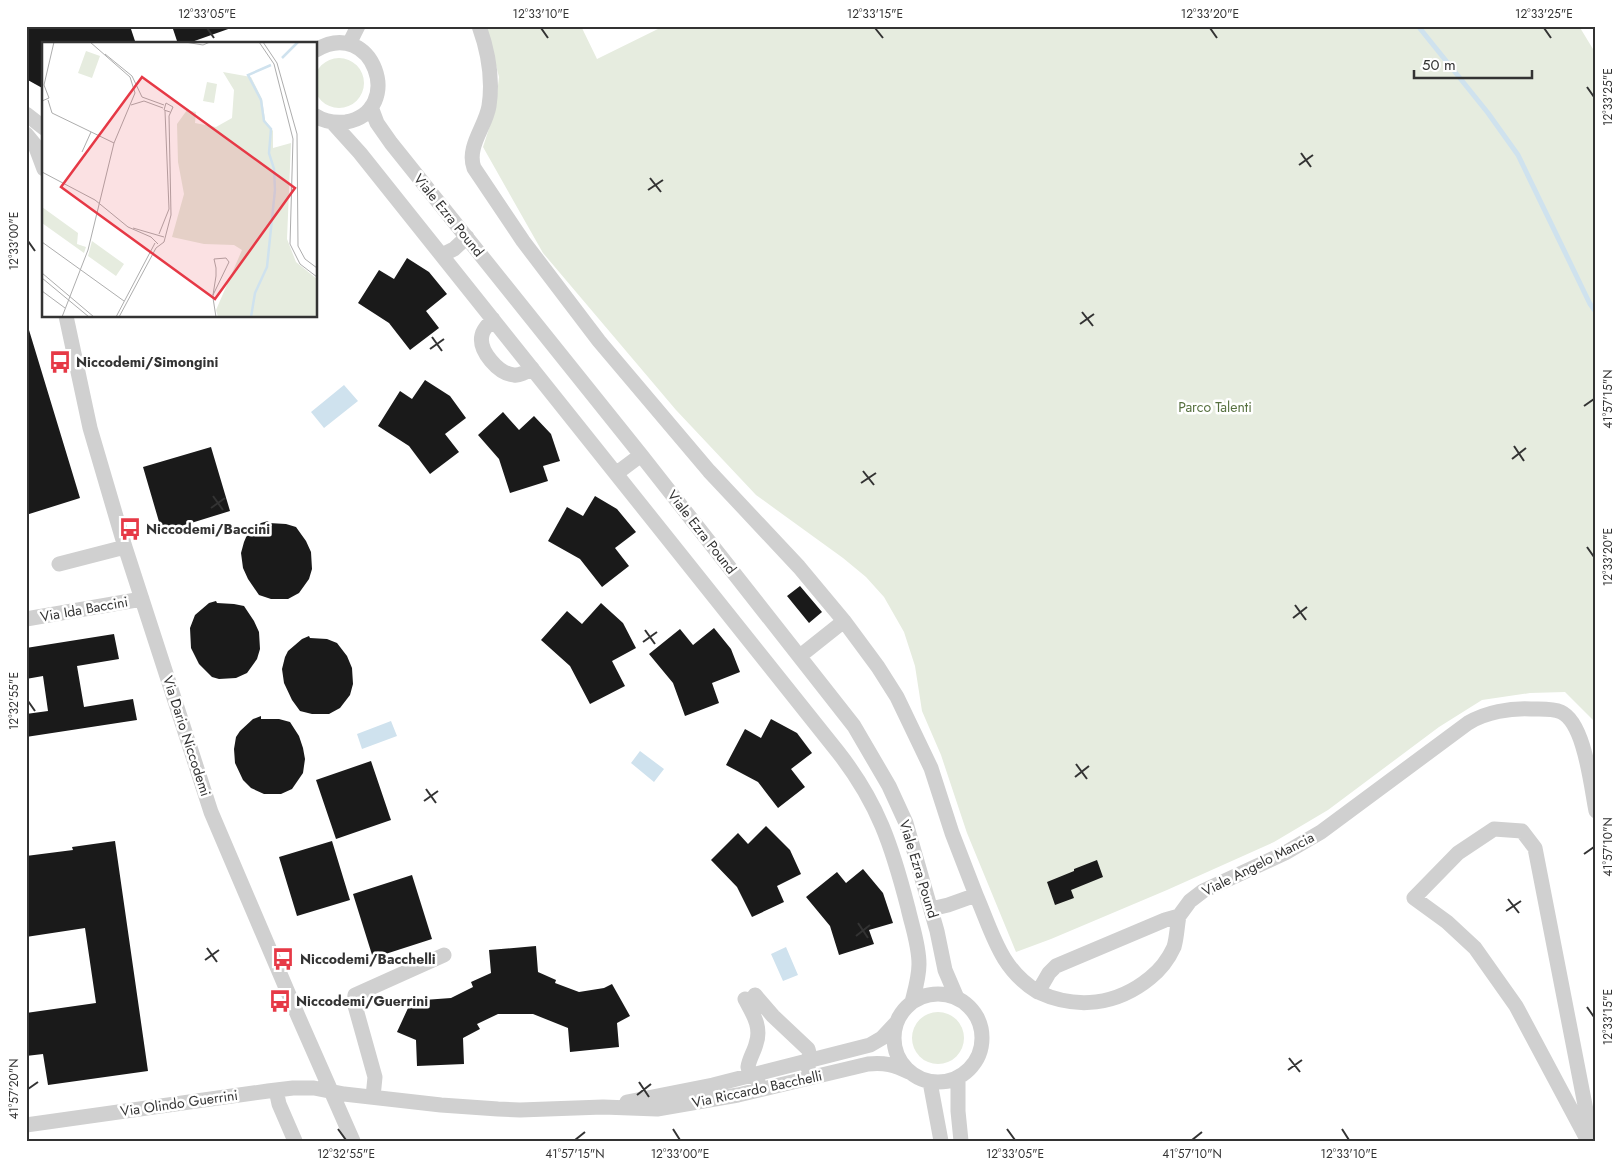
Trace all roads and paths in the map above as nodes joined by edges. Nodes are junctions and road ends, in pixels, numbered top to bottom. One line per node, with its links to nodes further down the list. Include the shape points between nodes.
1 (358, 26): 3 (street)
2 (479, 26): 22 (street, via 488,62 490,94 484,123 471,156 474,168 523,241 599,341)
3 (349, 44): 4 (street, via 330,44); 5 (street, via 368,56 376,69 377,88)
4 (318, 49)
5 (372, 107): 7 (street, via 351,121); 11 (street, Viale Ezra Pound, via 384,133)
6 (26, 114): 8 (street)
7 (321, 118): 12 (street, Viale Ezra Pound, via 360,152)
8 (42, 126)
9 (26, 134): 10 (street, via 35,144)
10 (42, 163)
11 (467, 237): 12 (street); 16 (street, Viale Ezra Pound)
12 (442, 255): 14 (street, Viale Ezra Pound)
13 (66, 318): 18 (street, Via Dario Niccodemi, via 90,428)
14 (493, 319): 15 (street, Viale Ezra Pound); 15 (street, via 482,333 486,353 498,368 516,376)
15 (532, 368): 17 (street, Viale Ezra Pound)
16 (641, 455): 17 (street); 23 (street, Viale Ezra Pound)
17 (617, 473): 31 (street, Viale Ezra Pound, via 843,759 868,796 889,842 918,951 918,973)
18 (125, 547): 19 (street); 20 (street, Via Dario Niccodemi)
19 (59, 564)
20 (142, 599): 21 (street, Via Ida Baccini); 41 (street, Via Dario Niccodemi, via 212,812)
21 (26, 619)
22 (844, 621): 23 (street); 25 (street, via 878,667 914,731 931,768)
23 (800, 656): 26 (street, Viale Ezra Pound, via 854,726 889,786 906,822)
24 (1596, 811): 27 (street, Viale Angelo Mancia, via 1582,743 1569,718 1561,712 1531,709 1488,714 1468,723 1322,832 1285,853 1204,890)
25 (976, 895): 26 (street); 29 (street, via 1005,961 1017,977)
26 (931, 909): 30 (street, Viale Ezra Pound, via 945,970)
27 (1178, 916): 29 (street, Viale Angelo Mancia, via 1056,966); 29 (street, via 1176,937 1167,960 1136,988 1111,1000 1087,1002 1059,1000)
28 (444, 955): 42 (street, via 356,996 354,1002 375,1077)
29 (1038, 992)
30 (957, 998): 31 (street, via 936,995); 36 (street, via 975,1014 982,1040 972,1066)
31 (912, 1002): 32 (street)
32 (897, 1022): 33 (street, Via Riccardo Bacchelli, via 870,1045); 34 (street, via 895,1049)
33 (810, 1061): 35 (street, Via Riccardo Bacchelli); 35 (street, via 807,1047 750,997 758,1029 748,1066); 37 (street)
34 (909, 1072): 37 (street, Via Riccardo Bacchelli, via 897,1066 875,1063); 38 (street)
35 (753, 1075): 39 (street); 43 (street, Via Riccardo Bacchelli)
36 (958, 1078): 38 (street); 48 (street)
37 (805, 1079): 39 (street, Via Riccardo Bacchelli)
38 (930, 1082): 47 (street)
39 (766, 1089): 43 (street, Via Riccardo Bacchelli, via 656,1109)
40 (276, 1090): 41 (street, Via Olindo Guerrini, via 306,1087); 44 (street, Via Olindo Guerrini); 45 (street)
41 (332, 1091): 42 (street, Via Riccardo Bacchelli); 46 (street, Via Dario Niccodemi)
42 (373, 1097): 43 (street, Via Riccardo Bacchelli, via 520,1110)
43 (603, 1107)
44 (26, 1125)
45 (295, 1141)
46 (353, 1141)
47 (941, 1141)
48 (962, 1141)
49 (1588, 1141): 50 (street, via 1516,1006 1475,948 1414,898 1458,853 1494,830 1522,831 1535,848)
50 (1592, 1141)

